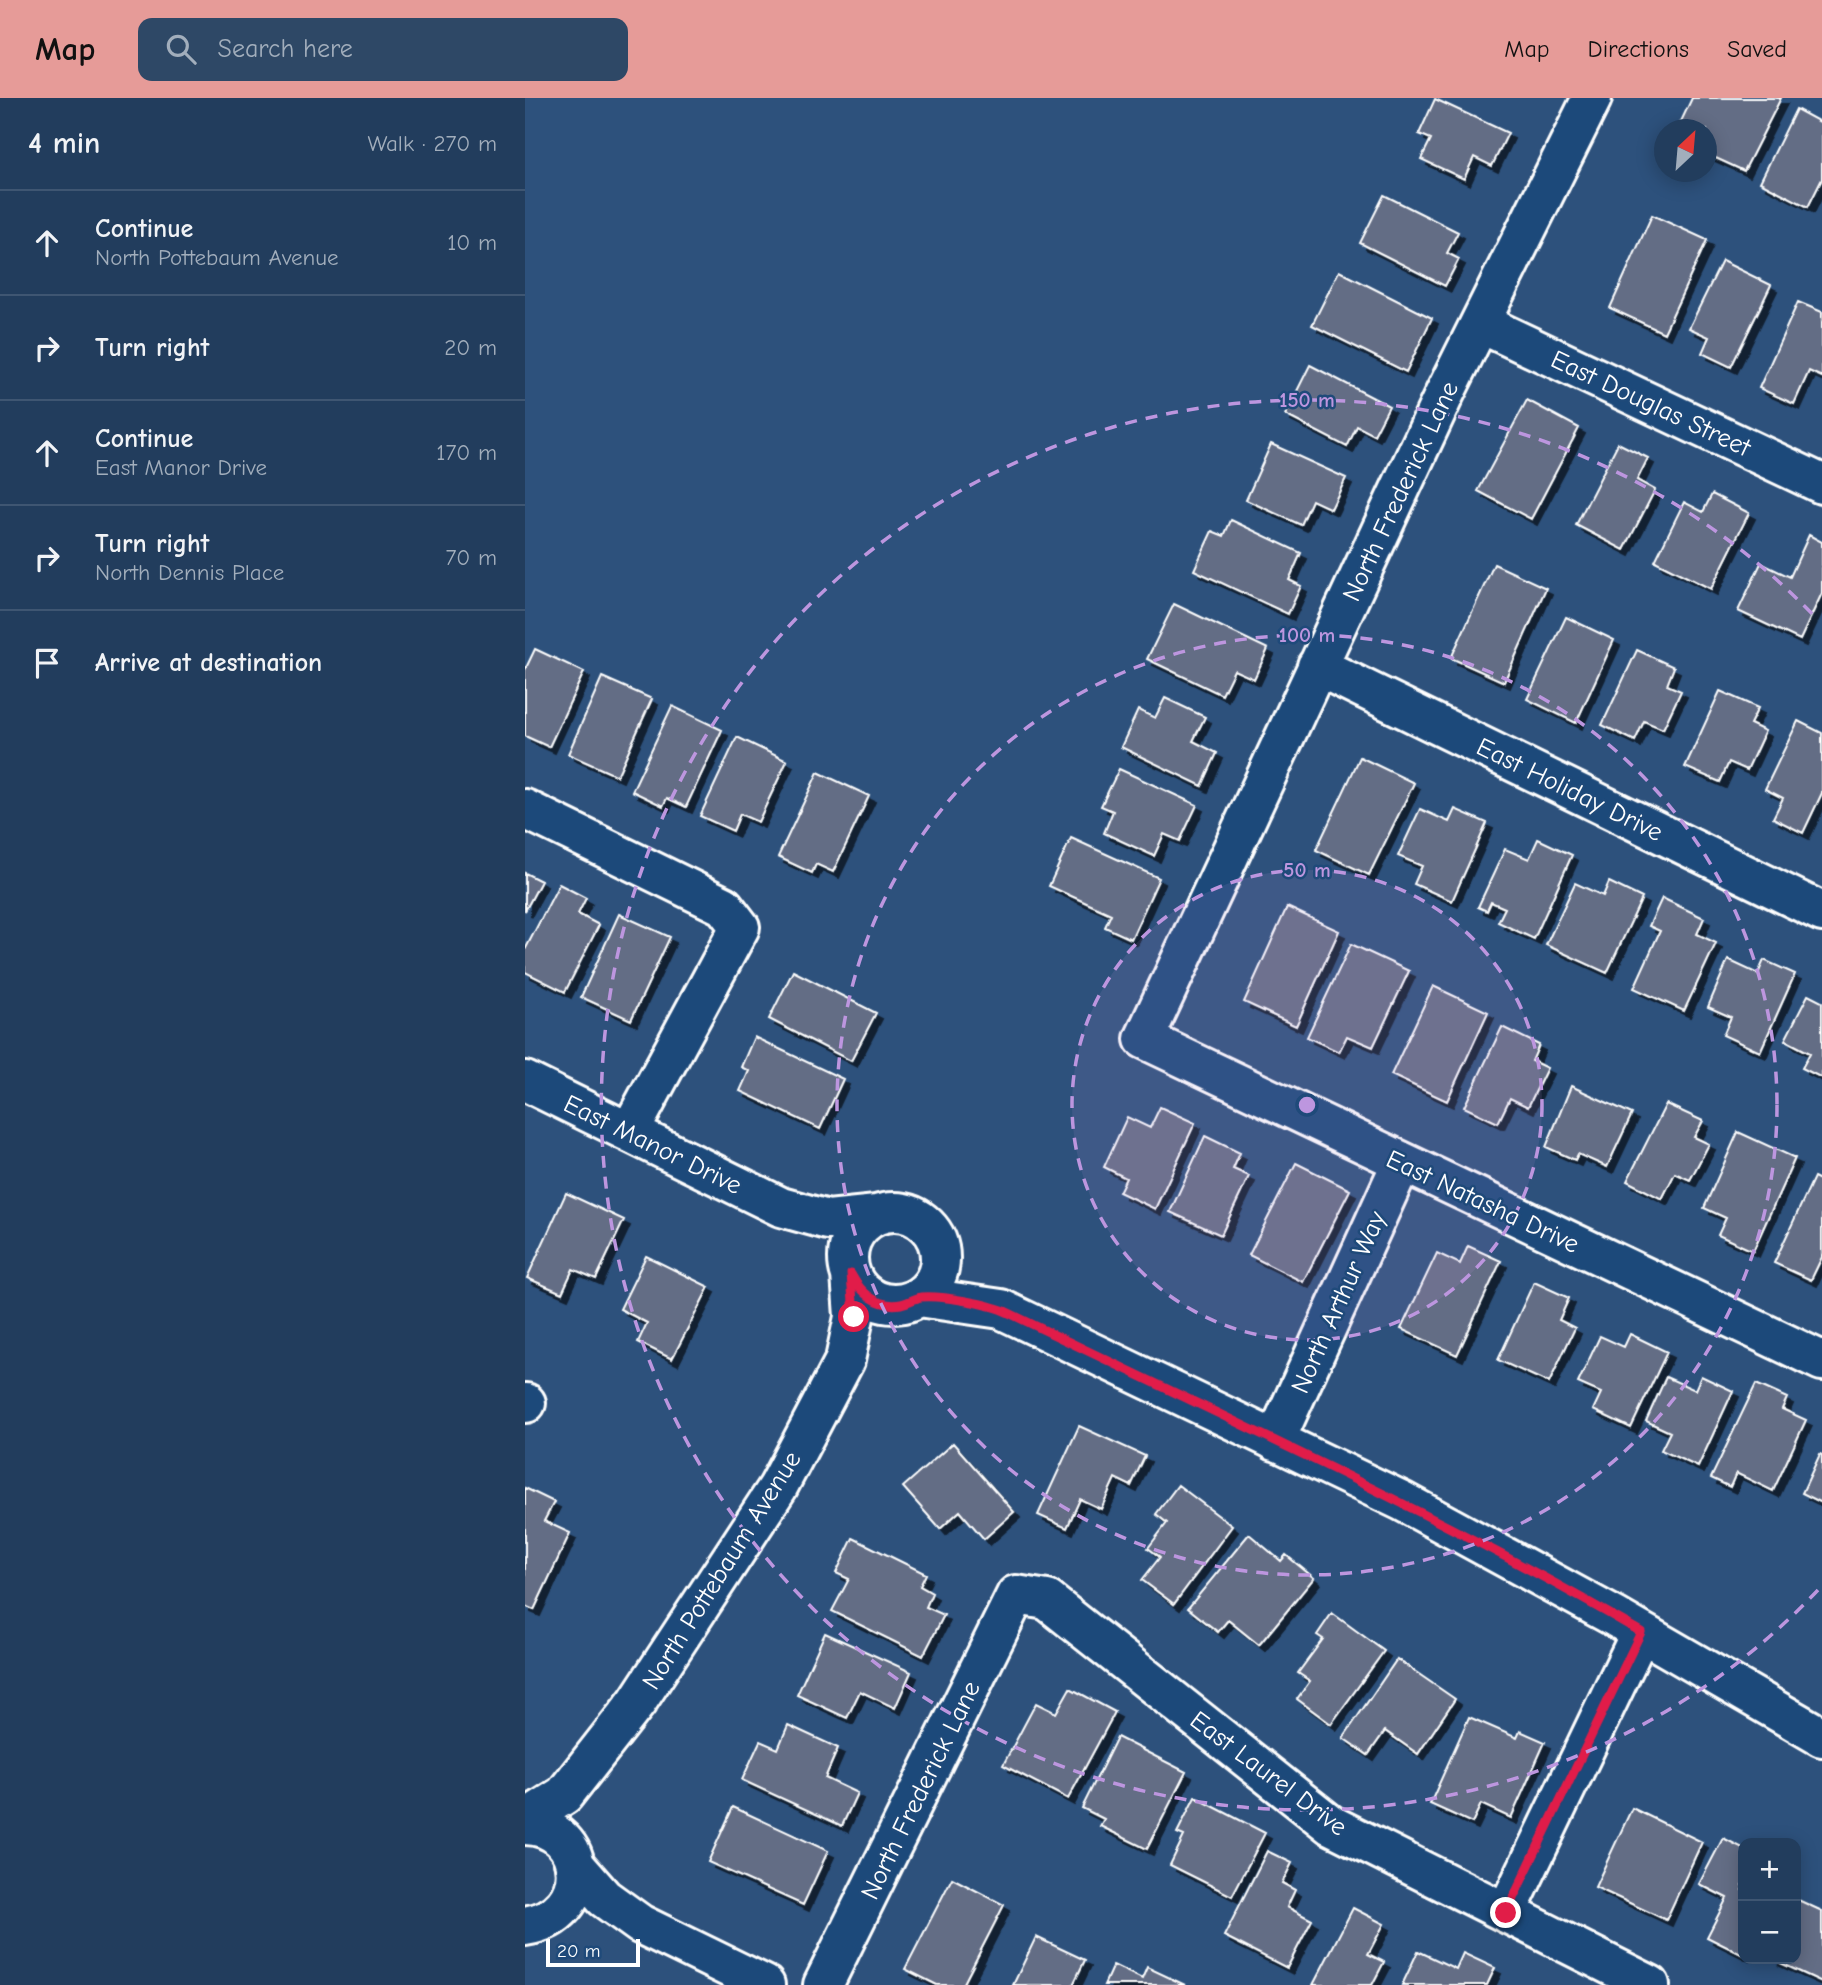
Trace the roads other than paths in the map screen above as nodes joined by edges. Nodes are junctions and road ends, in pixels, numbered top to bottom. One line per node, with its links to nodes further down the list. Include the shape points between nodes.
1 (1592, 98): 2 (street, North Frederick Lane)
2 (1480, 323): 3 (street, East Douglas Street); 4 (street, North Frederick Lane)
3 (1822, 484)
4 (1317, 666): 6 (street, East Holiday Drive); 7 (street, North Frederick Lane)
5 (525, 809): 9 (street, via 724,906 740,927)
6 (1822, 912)
7 (1144, 1039): 10 (street, East Natasha Drive)
8 (525, 1081): 9 (street, East Manor Drive)
9 (630, 1131): 11 (street, East Manor Drive)
10 (1402, 1162): 18 (street, East Natasha Drive); 19 (street, North Arthur Way)
11 (781, 1207): 12 (street, East Manor Drive, via 828,1220); 14 (street, East Manor Drive, via 820,1239)
12 (877, 1215): 13 (street, via 890,1212 917,1218); 14 (street, via 855,1233 849,1246)
13 (935, 1238): 15 (street, via 939,1266 935,1280); 16 (street)
14 (850, 1273): 15 (street, via 870,1298 900,1304); 17 (street, North Pottebaum Avenue, via 854,1317)
15 (917, 1298): 16 (street); 17 (street, North Pottebaum Avenue)
16 (1001, 1309): 19 (street)
17 (845, 1360): 23 (street, North Pottebaum Avenue, via 778,1488 637,1702)
18 (1822, 1362)
19 (1275, 1441): 21 (street, via 1402,1501)
20 (1016, 1595): 26 (street, East Laurel Drive, via 1047,1600 1331,1825); 30 (street, North Frederick Lane)
21 (1641, 1632): 22 (street); 26 (street)
22 (1822, 1737)
23 (584, 1771): 24 (street, North Pottebaum Avenue, via 564,1795); 25 (street, North Pottebaum Avenue, via 576,1804)
24 (525, 1822): 25 (street, via 549,1830)
25 (573, 1858): 27 (street, via 604,1898); 28 (street, North Pottebaum Avenue, via 572,1894 565,1907)
26 (1506, 1913): 31 (street, East Laurel Drive)
27 (640, 1924): 28 (street, via 596,1917); 29 (street)
28 (536, 1925)
29 (765, 1985)
30 (823, 1985)
31 (1650, 1985)

